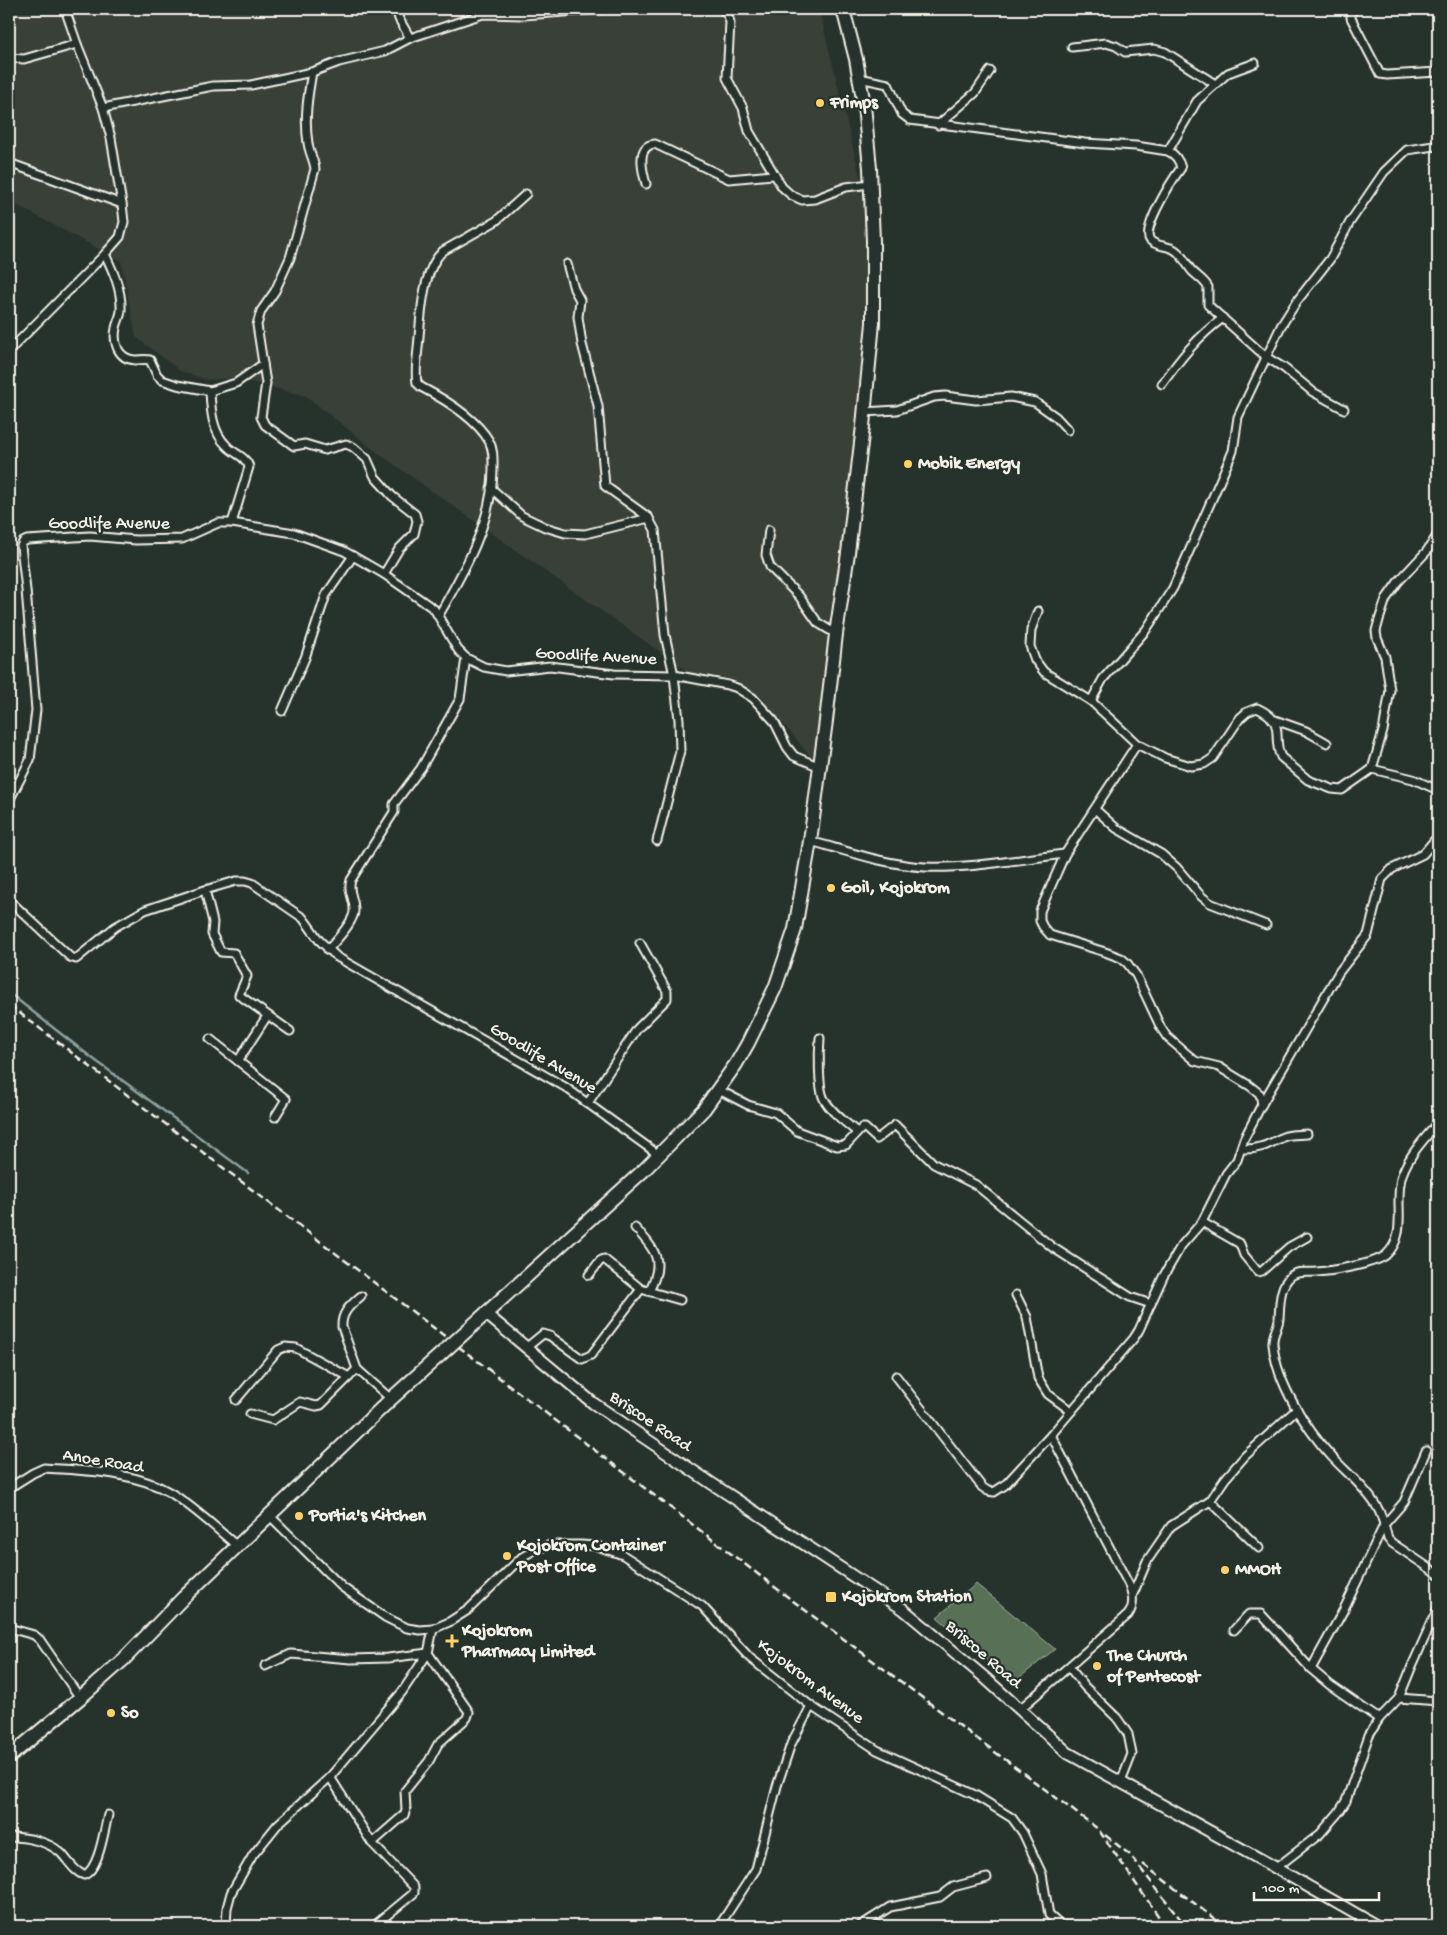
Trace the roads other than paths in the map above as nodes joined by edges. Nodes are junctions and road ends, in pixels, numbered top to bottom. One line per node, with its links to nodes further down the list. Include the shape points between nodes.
1 (65, 9): 8 (street)
2 (396, 9): 7 (street)
3 (604, 9): 7 (street, via 483,14)
4 (723, 9): 22 (street, via 730,22 727,78 744,108 749,132)
5 (843, 9): 15 (highway)
6 (1351, 9): 14 (street, via 1351,18 1380,74)
7 (410, 38): 13 (street, via 385,51)
8 (77, 44): 10 (street, via 24,58); 17 (street)
9 (1072, 47): 16 (street, via 1106,43 1122,51 1154,48)
10 (9, 58)
11 (1255, 63): 16 (street, via 1228,73)
12 (990, 71): 18 (street, via 975,93)
13 (312, 72): 17 (street, via 251,85 213,86); 32 (street, via 306,105 308,143 315,169 290,258 256,325)
14 (1438, 72)
15 (858, 78): 18 (street, via 888,84 902,114 910,120); 24 (highway, via 864,105)
16 (1215, 84): 20 (street, via 1193,106)
17 (103, 108): 26 (street)
18 (938, 125): 20 (street)
19 (1438, 148): 31 (street, via 1407,150 1384,172 1330,258 1286,318)
20 (1168, 151): 29 (street, via 1179,160 1181,168 1155,211 1147,235 1155,244 1179,253 1205,282 1208,305)
21 (9, 164): 26 (street)
22 (773, 175): 23 (street, via 729,179 651,144 646,147 641,160); 24 (street, via 791,195 802,200 816,199 846,187)
23 (646, 184)
24 (870, 184): 36 (highway, via 874,296)
25 (526, 194): 38 (street, via 496,221 437,257 422,305 417,383 453,405 489,441 494,452)
26 (122, 204): 27 (street, via 124,222 120,237)
27 (106, 254): 30 (street); 34 (street, via 119,285 121,310 115,342 120,353 134,360 150,360 162,380)
28 (567, 264): 39 (street, via 580,300 578,318 598,406 605,486)
29 (1223, 318): 31 (street); 33 (street, via 1197,340)
30 (9, 351)
31 (1266, 357): 35 (street, via 1313,392); 50 (street, via 1238,418 1233,451 1173,588 1146,630 1103,679)
32 (263, 364): 34 (street, via 236,383); 44 (street, via 266,383 260,417 265,425 294,446 305,444 325,450 346,444 354,448 367,459 375,477 392,496 415,514 414,534)
33 (1162, 384)
34 (210, 392): 40 (street, via 212,419 218,433 226,446 244,458 249,467)
35 (1344, 409)
36 (864, 412): 37 (street, via 897,410 934,397 976,400 1011,397 1035,402); 47 (highway)
37 (1068, 430)
38 (491, 488): 39 (street, via 522,516 564,533 585,534); 46 (street, via 477,541)
39 (649, 518): 49 (street, via 655,530 665,635)
40 (232, 523): 43 (street, Goodlife Avenue, via 294,533); 58 (street, Goodlife Avenue, via 218,524 182,539 90,536 23,542 36,710 30,760)
41 (769, 530): 47 (street, via 766,555 770,567 799,596 818,623)
42 (1438, 534): 56 (street, via 1386,599 1379,620 1376,638 1385,656 1390,690)
43 (353, 556): 44 (street, Goodlife Avenue); 51 (street, via 326,595 305,658)
44 (384, 574): 46 (street, Goodlife Avenue)
45 (1038, 611): 50 (street, via 1031,630 1030,646 1035,660 1044,672)
46 (439, 615): 48 (street, Goodlife Avenue, via 458,650)
47 (836, 634): 55 (highway)
48 (466, 658): 49 (street, Goodlife Avenue, via 484,667 506,671 550,666 614,674); 68 (street, via 460,699 351,880 353,918)
49 (674, 675): 55 (street, Goodlife Avenue, via 728,685 744,692 774,721 794,756); 61 (street, via 680,751)
50 (1091, 701): 54 (street)
51 (282, 711)
52 (1272, 719): 53 (street, via 1306,731); 54 (street, via 1257,708 1247,712 1213,758 1204,764 1181,764); 56 (street, via 1278,731 1281,757 1308,780 1342,790)
53 (1327, 743)
54 (1137, 744): 59 (street)
55 (820, 767): 62 (highway)
56 (1372, 769): 57 (street, via 1413,778)
57 (1438, 790)
58 (9, 801)
59 (1096, 810): 63 (street); 66 (street, via 1116,828 1161,854 1210,903)
60 (1438, 836): 76 (street, via 1423,854 1382,879 1368,935 1339,972)
61 (657, 841)
62 (810, 841): 63 (street, via 886,862 924,867); 74 (highway, via 795,929 784,966 748,1043)
63 (1065, 854): 76 (street, via 1040,911 1042,927 1050,935 1121,958 1136,975 1167,1037 1196,1061 1219,1066 1250,1086 1260,1094)
64 (205, 890): 65 (street, Goodlife Avenue, via 145,910 115,927 76,959); 68 (street, Goodlife Avenue, via 236,881 252,883 303,918); 69 (street, via 213,922 213,937 221,952 234,953 247,976 239,994)
65 (9, 900)
66 (1266, 925)
67 (640, 943): 75 (street, via 667,991 667,999 637,1029)
68 (328, 950): 75 (street, Goodlife Avenue)
69 (267, 1016): 70 (street); 73 (street)
70 (290, 1031)
71 (820, 1038): 79 (street, via 822,1096)
72 (210, 1040): 73 (street)
73 (238, 1061): 77 (street, via 286,1099)
74 (719, 1090): 79 (street, via 748,1105 776,1113 797,1131 837,1146 846,1144); 82 (highway)
75 (588, 1103): 82 (street, Goodlife Avenue)
76 (1262, 1104): 81 (street)
77 (275, 1118)
78 (1438, 1123): 100 (street, via 1418,1146 1402,1175 1399,1230 1393,1246 1385,1255 1358,1265 1299,1272 1286,1282 1272,1342 1280,1375)
79 (857, 1132): 92 (street, via 865,1128 878,1139 896,1126 934,1164 976,1185 1052,1247 1130,1297)
80 (1307, 1134): 81 (street)
81 (1242, 1149): 83 (street)
82 (659, 1155): 93 (highway)
83 (1202, 1222): 85 (street, via 1240,1244 1244,1256 1258,1272); 92 (street, via 1181,1246)
84 (635, 1228): 88 (street, via 655,1251 658,1265)
85 (1307, 1237)
86 (588, 1275): 87 (street, via 604,1259)
87 (641, 1289): 88 (street); 94 (street, via 587,1358 582,1359 543,1334)
88 (649, 1291): 91 (street)
89 (1016, 1295): 101 (street, via 1027,1317 1038,1378 1048,1394)
90 (361, 1296): 95 (street, via 346,1310 342,1321)
91 (680, 1300)
92 (1151, 1304): 101 (street, via 1134,1338)
93 (486, 1314): 94 (street, Briscoe Road); 98 (highway, bridge)
94 (527, 1347): 125 (street, Briscoe Road, via 579,1392 640,1436 903,1609)
95 (357, 1369): 97 (street); 98 (street)
96 (896, 1376): 103 (street, via 988,1491 994,1492 1005,1485)
97 (349, 1378): 99 (street, via 296,1348 285,1347 278,1350); 102 (street, via 321,1405 300,1402 273,1420)
98 (391, 1399): 107 (highway)
99 (236, 1400)
100 (1297, 1409): 106 (street, via 1245,1456); 108 (street, via 1327,1452 1357,1480 1377,1506)
101 (1071, 1411): 103 (street)
102 (250, 1414)
103 (1051, 1435): 112 (street)
104 (1426, 1452): 108 (street, via 1404,1502)
105 (9, 1488): 109 (street, Anoe Road, via 44,1468 142,1481 170,1493 194,1509)
106 (1210, 1501): 110 (street); 112 (street, via 1171,1526 1147,1561)
107 (269, 1515): 109 (highway); 115 (street, Kojokrom Avenue, via 328,1575 361,1601 407,1628)
108 (1384, 1525): 111 (street, via 1392,1543); 120 (street, via 1343,1611)
109 (237, 1546): 121 (highway, via 124,1659)
110 (1259, 1548)
111 (1438, 1574)
112 (1133, 1594): 119 (street, via 1133,1606 1128,1615)
113 (1438, 1608): 122 (street)
114 (9, 1628): 121 (street, via 40,1640)
115 (432, 1629): 117 (street); 124 (street, Kojokrom Avenue, via 468,1610 522,1557 536,1549 551,1545 597,1546 623,1555 702,1606 750,1658)
116 (1234, 1630): 120 (street, via 1249,1614 1261,1614)
117 (428, 1653): 118 (street, via 351,1659 291,1654); 128 (street, via 402,1692); 132 (street, via 468,1715 438,1744 430,1761 405,1791 404,1816)
118 (265, 1666)
119 (1069, 1667): 125 (street); 129 (street, via 1128,1734 1132,1754)
120 (1310, 1669): 126 (street)
121 (80, 1698): 127 (highway)
122 (1399, 1698): 123 (street); 126 (street)
123 (1438, 1701)
124 (811, 1706): 135 (street, via 774,1792 759,1863); 139 (street, Kojokrom Avenue, via 878,1750 975,1795 1012,1818 1024,1834 1042,1874 1049,1914 1061,1926)
125 (1020, 1709): 129 (street, Briscoe Road, via 1068,1753)
126 (1378, 1719): 133 (street, via 1339,1812 1320,1834)
127 (9, 1757)
128 (330, 1777): 132 (street); 136 (street, via 278,1824 253,1855 231,1894 226,1908)
129 (1121, 1782): 133 (street, Briscoe Road)
130 (108, 1815): 131 (street, via 95,1866 84,1875 48,1844)
131 (9, 1837)
132 (372, 1843): 137 (street, via 413,1884 415,1890)
133 (1276, 1868): 140 (street, Briscoe Road)
134 (987, 1878): 138 (street, via 950,1888 940,1897 890,1907)
135 (722, 1920)
136 (226, 1926)
137 (374, 1926)
138 (860, 1926)
139 (1076, 1926)
140 (1377, 1926)

